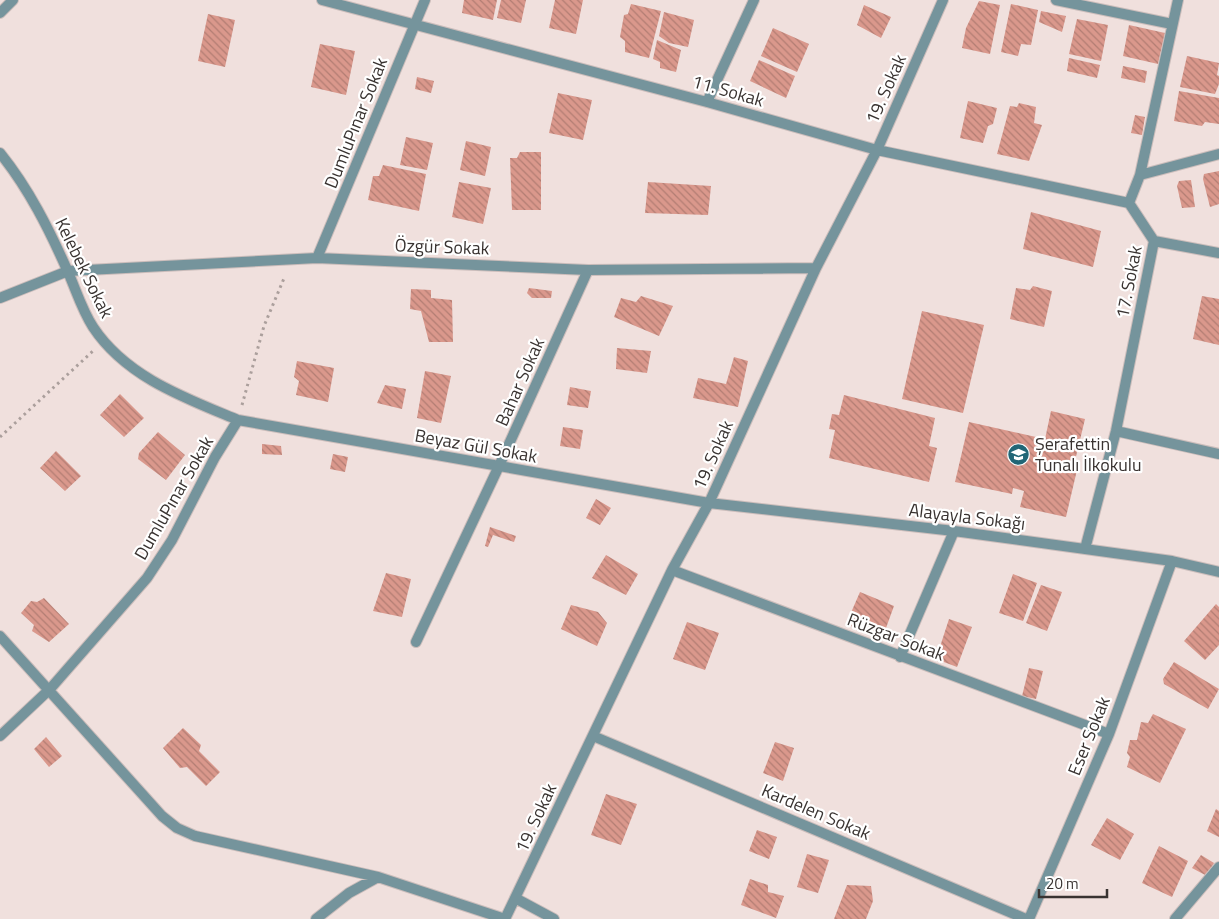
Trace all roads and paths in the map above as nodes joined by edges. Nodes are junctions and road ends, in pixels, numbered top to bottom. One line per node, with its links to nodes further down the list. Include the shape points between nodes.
1 (13, 0): 8 (street)
2 (322, 0): 9 (street, 11. Sokak)
3 (425, 0): 9 (street, DumluPınar Sokak)
4 (754, 0): 11 (street)
5 (943, 0): 12 (street, 19. Sokak)
6 (1056, 0): 10 (street)
7 (1178, 0): 10 (street)
8 (0, 14)
9 (414, 23): 11 (street, 11. Sokak); 19 (street, DumluPınar Sokak)
10 (1172, 24): 15 (street)
11 (707, 102): 12 (street, 11. Sokak)
12 (877, 150): 16 (street, 11. Sokak); 21 (street, 19. Sokak)
13 (0, 153): 23 (street, Kelebek Sokak, via 34,201)
14 (1219, 154): 15 (street)
15 (1140, 175): 16 (street)
16 (1129, 203): 17 (street, 17. Sokak)
17 (1154, 241): 18 (street); 27 (street, 17. Sokak)
18 (1219, 254)
19 (317, 258): 20 (street, Özgür Sokak); 22 (street, Özgür Sokak)
20 (293, 259): 23 (street, Özgür Sokak); 26 (path, via 264,326)
21 (816, 268): 22 (street, Özgür Sokak); 31 (street, 19. Sokak)
22 (588, 270): 30 (street, Bahar Sokak)
23 (68, 271): 24 (street, Özgür Sokak); 25 (street, Kelebek Sokak, via 84,313)
24 (0, 298)
25 (104, 341): 26 (street, Kelebek Sokak, via 131,367 152,381); 28 (path)
26 (238, 420): 30 (street, Beyaz Gül Sokak); 40 (street, DumluPınar Sokak, via 147,578)
27 (1116, 431): 29 (street); 33 (street, 17. Sokak)
28 (0, 437)
29 (1219, 454)
30 (499, 466): 31 (street, Beyaz Gül Sokak); 38 (street, Bahar Sokak)
31 (709, 503): 32 (street, Alayayla Sokağı); 35 (street, 19. Sokak)
32 (954, 531): 33 (street, Alayayla Sokağı); 39 (street)
33 (1085, 549): 34 (street, Alayayla Sokağı)
34 (1172, 561): 36 (street, Alayayla Sokağı); 41 (street, Eser Sokak)
35 (672, 570): 39 (street, Rüzgar Sokak); 43 (street, 19. Sokak)
36 (1219, 572)
37 (0, 636): 40 (street)
38 (416, 642)
39 (900, 656): 41 (street, Rüzgar Sokak)
40 (50, 690): 42 (street, DumluPınar Sokak); 45 (street, via 162,816 177,828 195,836)
41 (1109, 734): 50 (street, Eser Sokak)
42 (0, 736)
43 (593, 736): 46 (street, 19. Sokak); 50 (street, Kardelen Sokak)
44 (1219, 867): 51 (street)
45 (378, 877): 47 (street, via 349,893); 48 (street)
46 (515, 898): 48 (street, 19. Sokak); 49 (street)
47 (316, 919)
48 (505, 919)
49 (554, 919)
50 (1028, 919)
51 (1175, 919)

